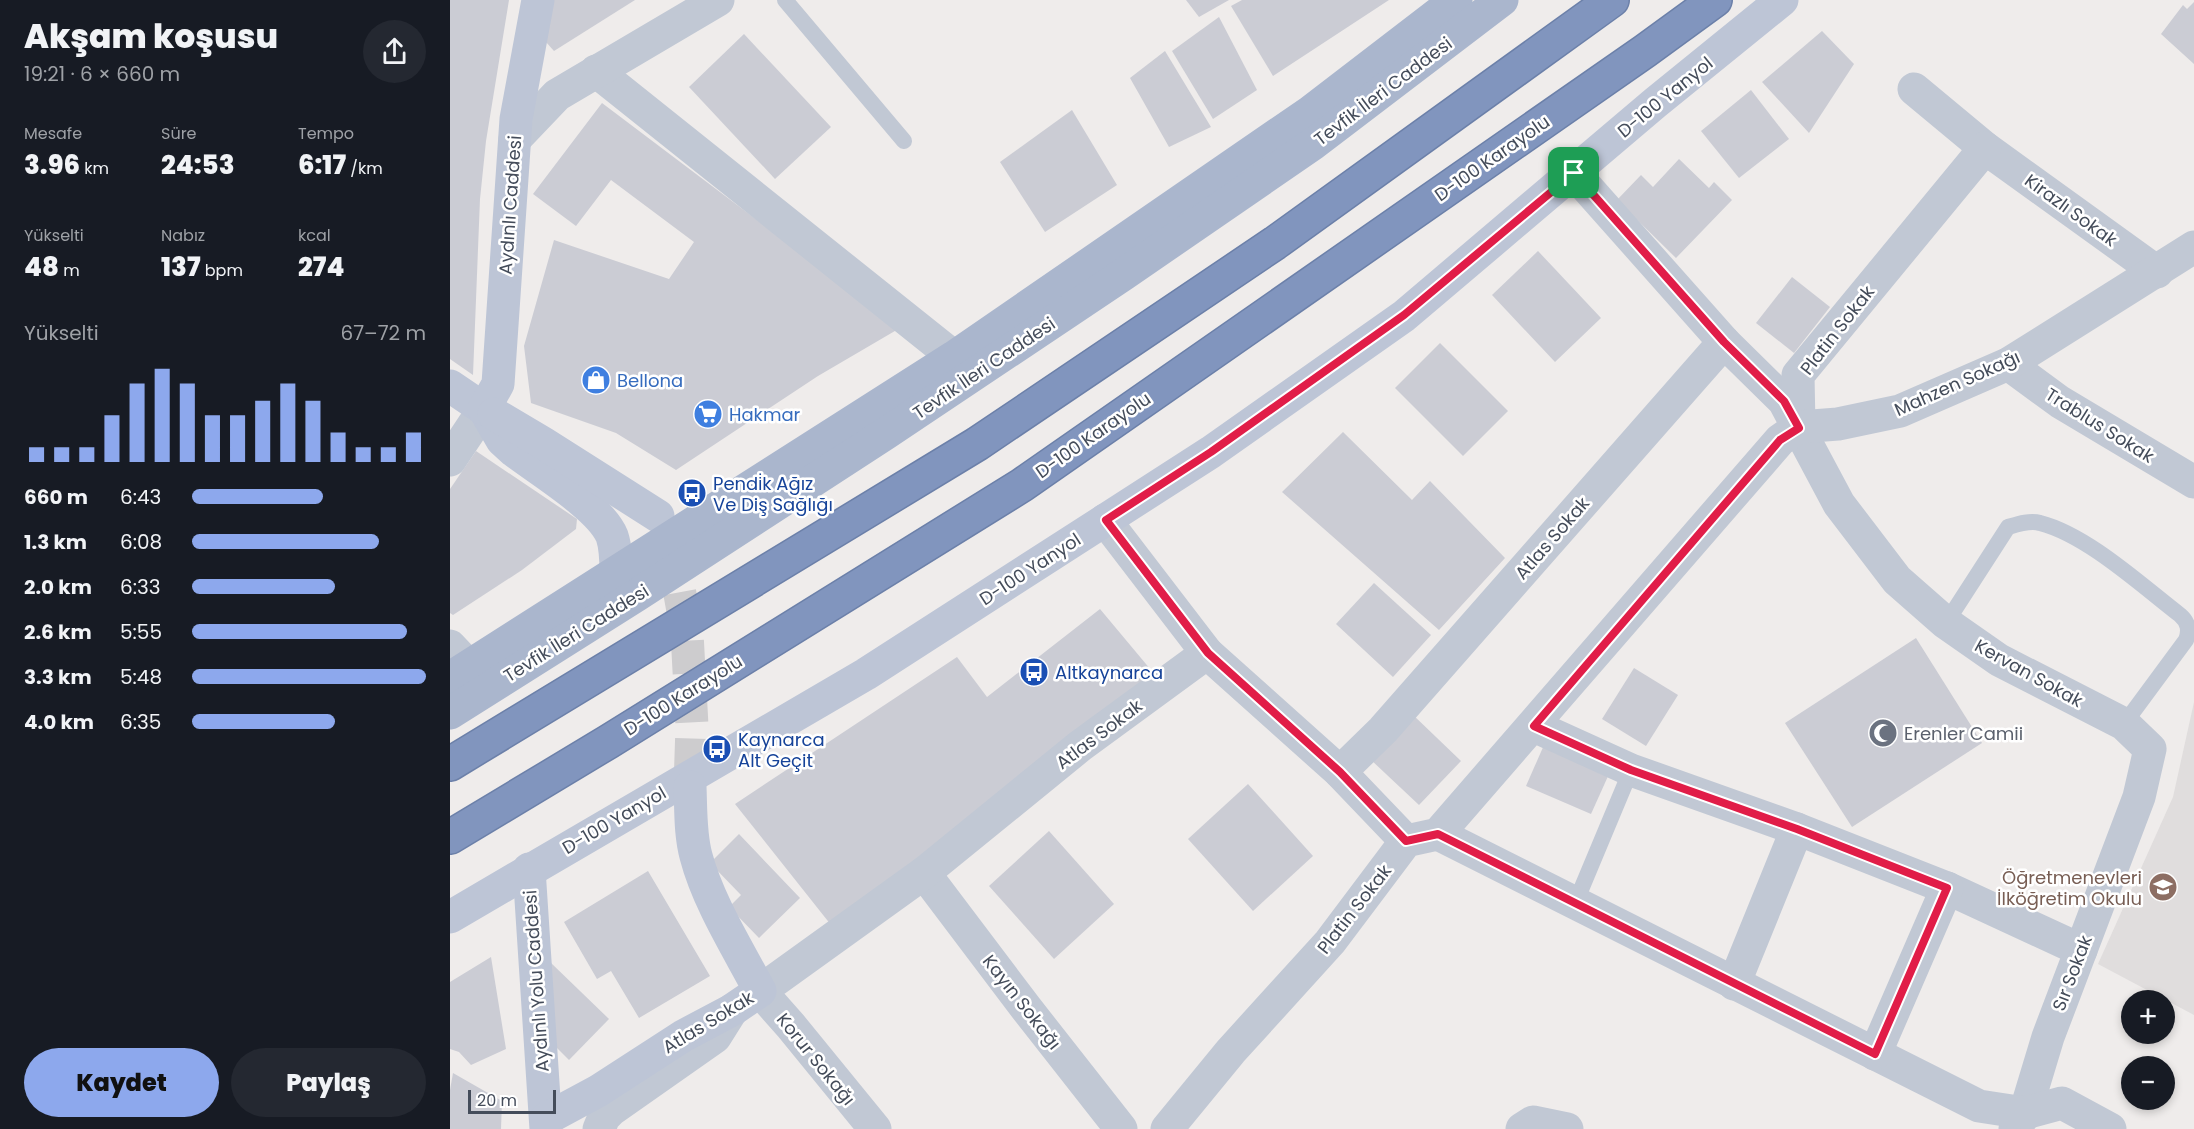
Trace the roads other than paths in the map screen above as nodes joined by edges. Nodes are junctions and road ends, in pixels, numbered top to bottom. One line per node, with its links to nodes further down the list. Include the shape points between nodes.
1 (537, 0): 8 (main road, Aydınlı Caddesi)
2 (718, 0): 9 (street)
3 (785, 0): 13 (lane)
4 (1612, 0): 36 (highway, via 1275,243 977,444)
5 (1715, 0): 42 (highway, D-100 Karayolu, via 1022,485)
6 (1782, 0): 15 (main road, D-100 Yanyol)
7 (1476, 4): 19 (main road, Tevfik İleri Caddesi, via 1310,112); 31 (main road, Tevfik İleri Caddesi, via 1313,144 855,453 637,595)
8 (527, 60): 11 (street, via 535,77); 12 (main road, Aydınlı Caddesi)
9 (596, 71): 11 (street); 19 (street)
10 (1914, 89): 14 (street, Kirazlı Sokak)
11 (556, 95): 12 (street)
12 (515, 139): 22 (main road, Aydınlı Caddesi, via 498,384)
13 (904, 141)
14 (1985, 148): 17 (street, Kirazlı Sokak); 23 (street, Platin Sokak, via 1798,375)
15 (1574, 173): 18 (street, Kervan Sokak); 27 (main road, D-100 Yanyol, via 1404,315 1211,452)
16 (2193, 250): 17 (street, Mahzen Sokağı)
17 (2157, 272): 20 (street, Mahzen Sokağı)
18 (1724, 342): 23 (street, Kervan Sokak, via 1784,401); 38 (street, Atlas Sokak, via 1383,730)
19 (954, 357): 28 (main road, Tevfik İleri Caddesi)
20 (2008, 364): 23 (street, Mahzen Sokağı, via 1900,411); 25 (street, Trablus Sokak, via 2060,402)
21 (450, 386): 22 (main road)
22 (484, 409): 24 (street); 26 (main road); 28 (main road, via 513,451 586,505 605,524 614,546)
23 (1799, 428): 29 (street, Kervan Sokak, via 1839,504 1897,580); 34 (street, via 1780,440)
24 (450, 460)
25 (2194, 482)
26 (658, 516)
27 (1106, 520): 30 (street); 44 (main road, D-100 Yanyol, via 866,674)
28 (616, 573): 31 (main road, Tevfik İleri Caddesi)
29 (1946, 623): 33 (street, Kervan Sokak, via 1999,660); 33 (lane, via 2008,527 2038,522 2082,540 2187,624 2186,640)
30 (1208, 653): 38 (street); 45 (street, Atlas Sokak, via 1080,746)
31 (464, 670): 32 (main road, Tevfik İleri Caddesi)
32 (450, 713)
33 (2124, 724): 35 (street, Kervan Sokak)
34 (1534, 726): 37 (street); 41 (street)
35 (2151, 748): 49 (street, Sır Sokak, via 2139,797)
36 (450, 764)
37 (1631, 770): 40 (street); 47 (lane)
38 (1340, 772): 43 (street)
39 (690, 787): 51 (main road, Korur Sokağı, via 696,857 708,891)
40 (1797, 829): 46 (street); 50 (street)
41 (1438, 834): 43 (street); 47 (street)
42 (450, 837)
43 (1406, 841): 59 (street, Platin Sokak, via 1330,942 1231,1051)
44 (529, 869): 48 (main road, D-100 Yanyol); 55 (main road, Aydınlı Yolu Caddesi)
45 (924, 873): 51 (street, Atlas Sokak); 58 (street, Kayın Sokağı)
46 (1947, 888): 49 (street); 53 (street)
47 (1575, 904): 50 (street)
48 (450, 916)
49 (2081, 950): 54 (street, Sır Sokak)
50 (1734, 984): 53 (street)
51 (760, 991): 52 (main road, Atlas Sokak); 57 (street, Korur Sokağı)
52 (732, 1010): 55 (main road, Atlas Sokak, via 683,1036); 56 (street, via 715,1037 611,1110)
53 (1875, 1054): 54 (street, via 1978,1106)
54 (2020, 1121): 62 (street, via 2062,1103)
55 (546, 1124)
56 (598, 1129)
57 (875, 1129)
58 (1121, 1129)
59 (1167, 1129)
60 (1522, 1129): 61 (street, via 1533,1122)
61 (1567, 1129)
62 (2110, 1129)

